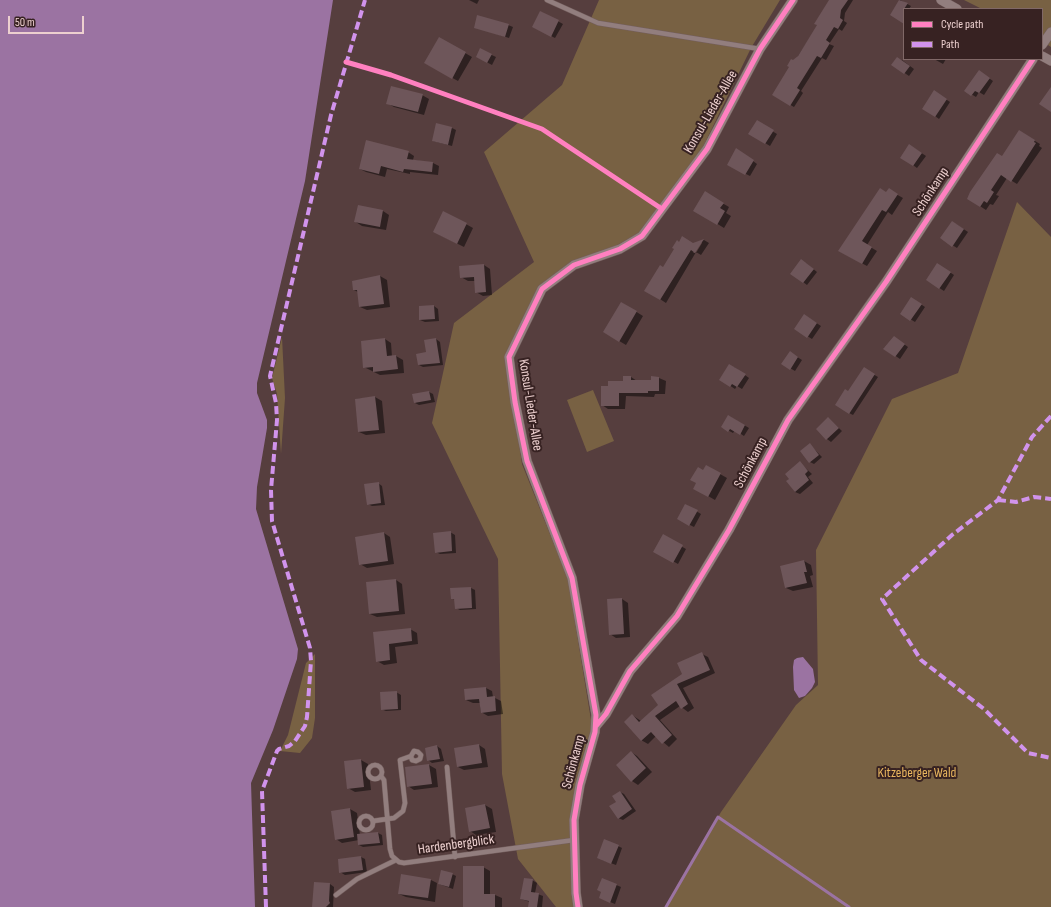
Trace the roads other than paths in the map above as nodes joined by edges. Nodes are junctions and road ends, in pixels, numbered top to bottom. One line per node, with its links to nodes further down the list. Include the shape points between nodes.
1 (548, 0): 7 (lane, via 598,23)
2 (793, 0): 7 (street, Konsul-Lieder-Allee)
3 (941, 0): 4 (street)
4 (955, 8)
5 (1051, 32): 6 (street)
6 (1043, 44)
7 (760, 49): 9 (street, Konsul-Lieder-Allee, via 707,149 642,236 620,249 574,265 542,289 509,357 527,461 572,578)
8 (1032, 60): 9 (street, Schönkamp, via 886,282 788,420 677,616 630,671 606,714)
9 (596, 726): 15 (street, Schönkamp, via 576,803)
10 (410, 756): 13 (lane, via 402,758 400,764 405,808 398,816)
11 (447, 767): 16 (lane)
12 (381, 776): 13 (lane, via 384,780)
13 (388, 820): 14 (lane); 17 (lane, via 390,849)
14 (373, 821)
15 (574, 840): 16 (lane, Hardenbergblick); 19 (street, Schönkamp)
16 (455, 857): 17 (lane, Hardenbergblick, via 404,863)
17 (396, 860): 18 (lane, via 346,886)
18 (336, 895)
19 (578, 907)

